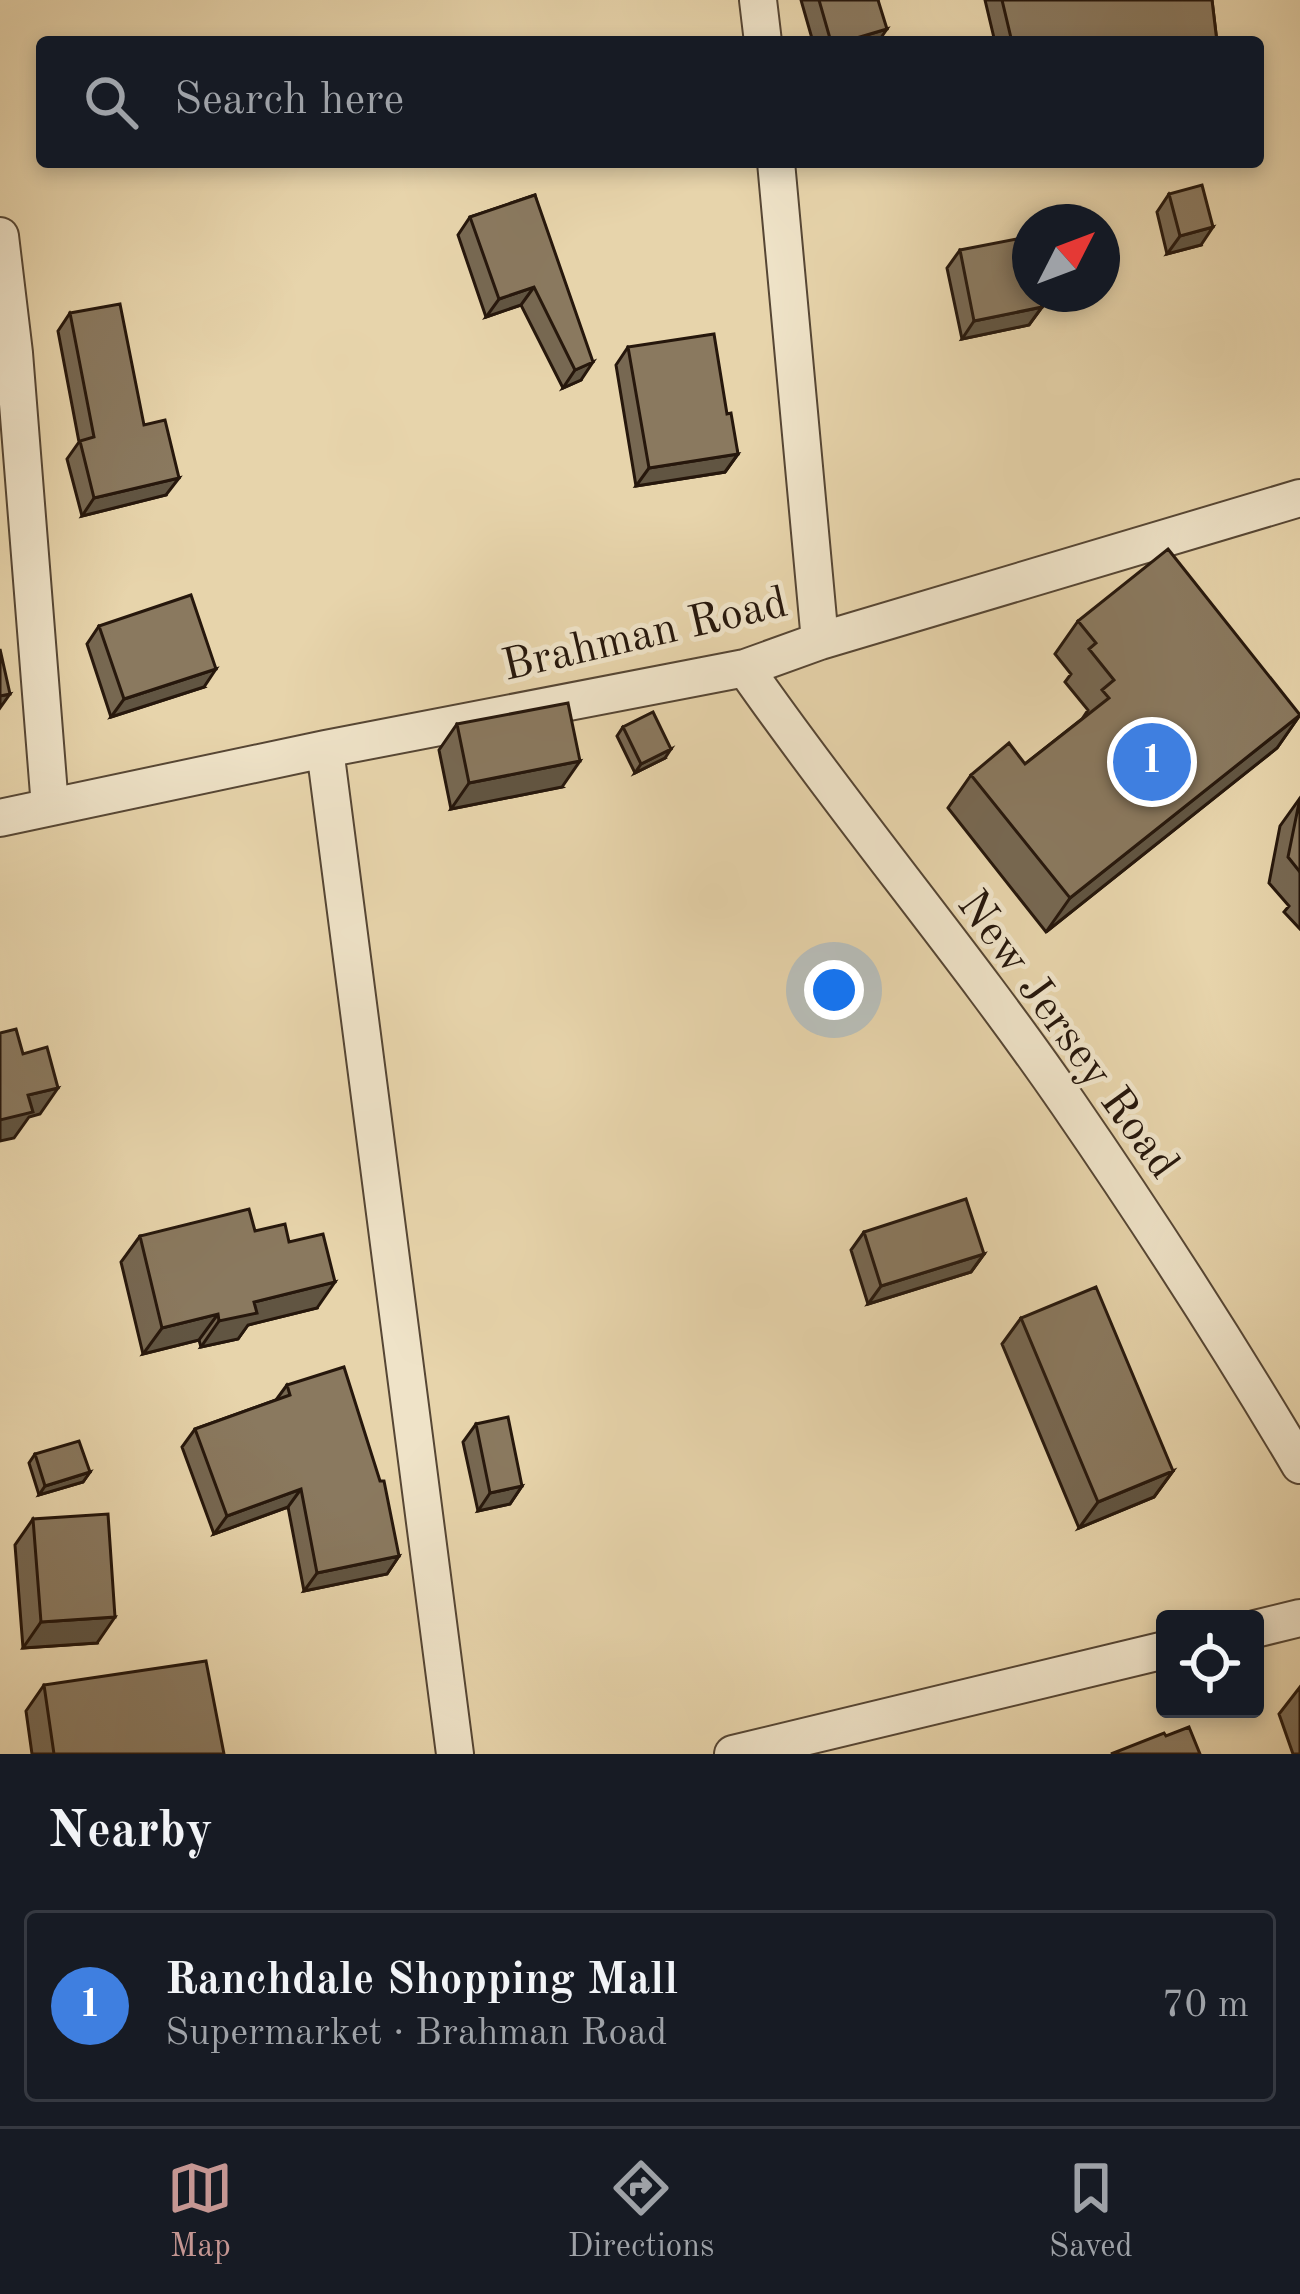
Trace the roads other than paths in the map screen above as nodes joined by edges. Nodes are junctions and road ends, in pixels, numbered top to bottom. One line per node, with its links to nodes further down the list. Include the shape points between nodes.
1 (758, 0): 2 (street)
2 (762, 36)
3 (777, 168): 6 (street)
4 (0, 236): 9 (street)
5 (1300, 498): 6 (street, Brahman Road)
6 (820, 640): 7 (street, Brahman Road)
7 (745, 668): 8 (street, Brahman Road); 11 (street, New Jersey Road, via 1066,1100)
8 (325, 749): 9 (street, Brahman Road); 15 (street)
9 (50, 807): 10 (street, Brahman Road)
10 (0, 818)
11 (1300, 1465)
12 (1300, 1618): 13 (street)
13 (1264, 1627)
14 (1156, 1652): 16 (street)
15 (455, 1754)
16 (733, 1754)

